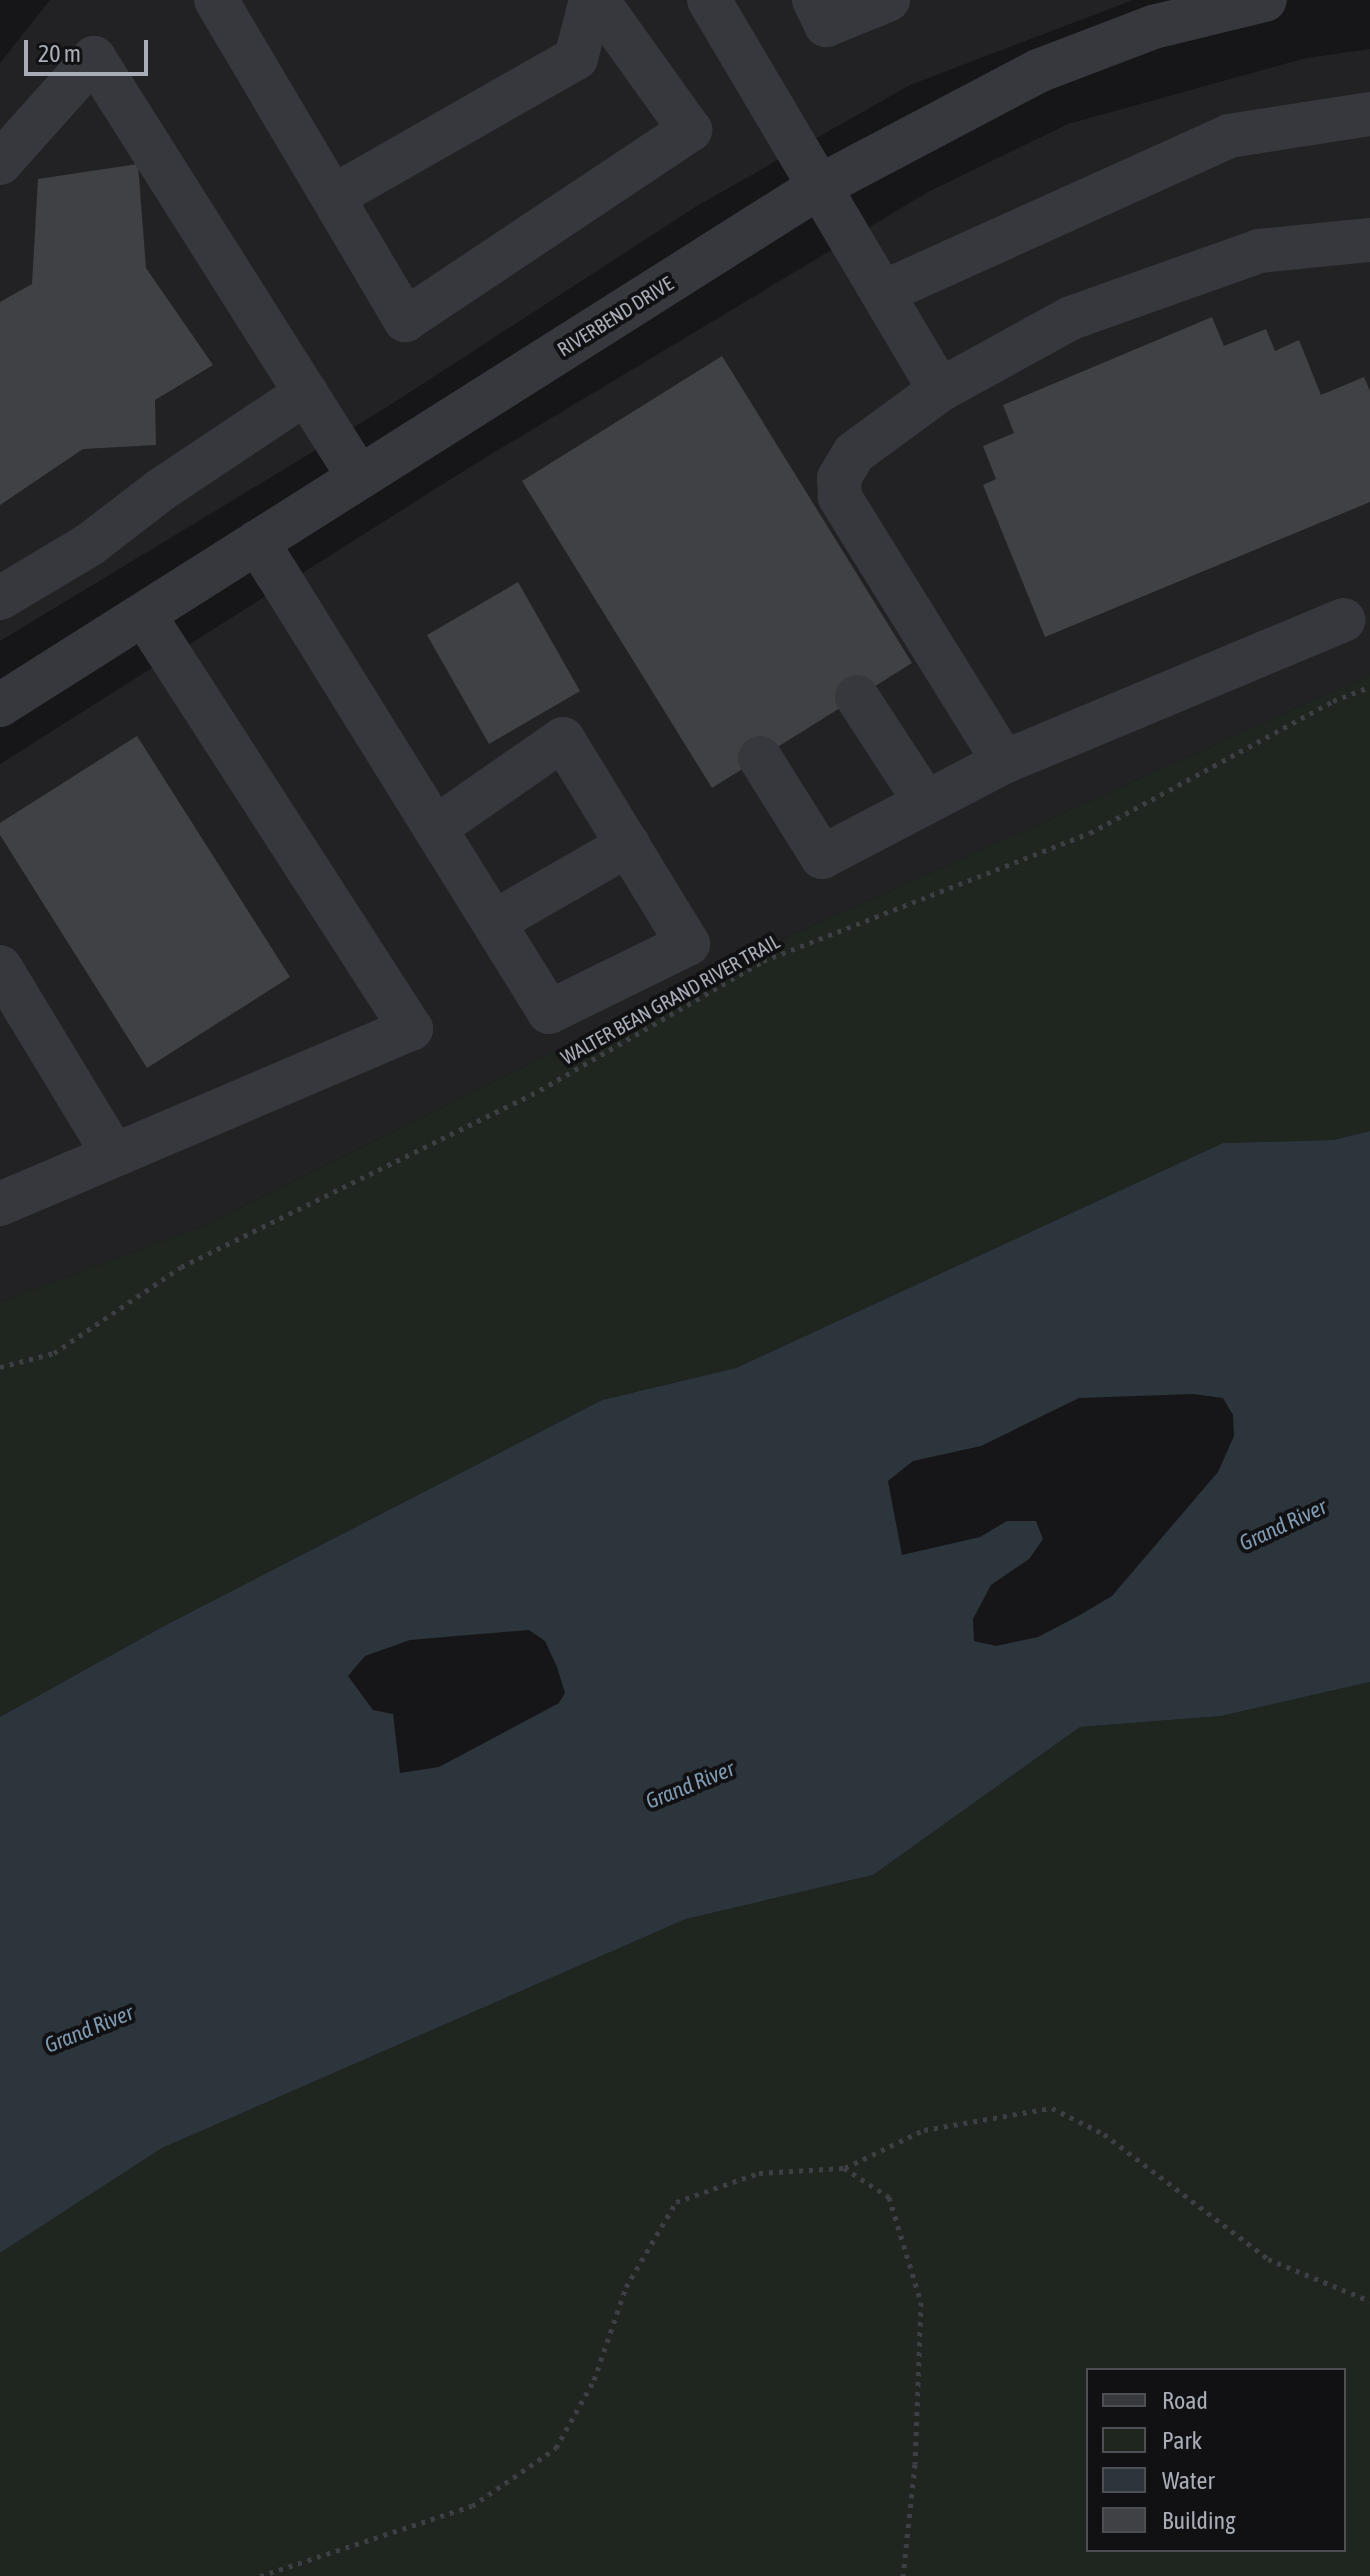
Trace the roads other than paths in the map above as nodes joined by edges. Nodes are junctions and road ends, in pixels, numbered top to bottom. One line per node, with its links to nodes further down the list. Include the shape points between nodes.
1 (216, 0): 10 (street)
2 (594, 0): 10 (street, via 576,58); 10 (street, via 690,130 405,320)
3 (709, 0): 9 (street)
4 (814, 0): 5 (street, via 826,25)
5 (888, 0)
6 (1265, 0): 9 (street, RIVERBEND DRIVE, via 1153,27 1038,71)
7 (1370, 114): 12 (street, via 1229,136)
8 (0, 163): 14 (street, via 94,58)
9 (822, 185): 12 (street); 15 (street, RIVERBEND DRIVE)
10 (334, 196)
11 (1370, 240): 13 (street, via 1259,251 1071,318)
12 (884, 292): 13 (street)
13 (940, 390): 23 (street, via 854,453 839,478 840,497)
14 (306, 393): 15 (street); 17 (street, via 159,491 89,545)
15 (359, 477): 16 (street, RIVERBEND DRIVE)
16 (257, 542): 18 (street, RIVERBEND DRIVE); 25 (street)
17 (0, 598)
18 (144, 614): 21 (street, RIVERBEND DRIVE); 29 (street, via 411,1029)
19 (1343, 620): 23 (street)
20 (857, 697): 24 (street)
21 (0, 705)
22 (760, 758): 24 (street, via 822,857)
23 (1004, 762): 24 (street)
24 (926, 803)
25 (435, 828): 26 (street, via 563,739); 27 (street)
26 (628, 845): 27 (street); 27 (street, via 688,944 549,1012)
27 (494, 922)
28 (0, 967): 29 (street)
29 (114, 1155): 30 (street)
30 (3, 1196)

